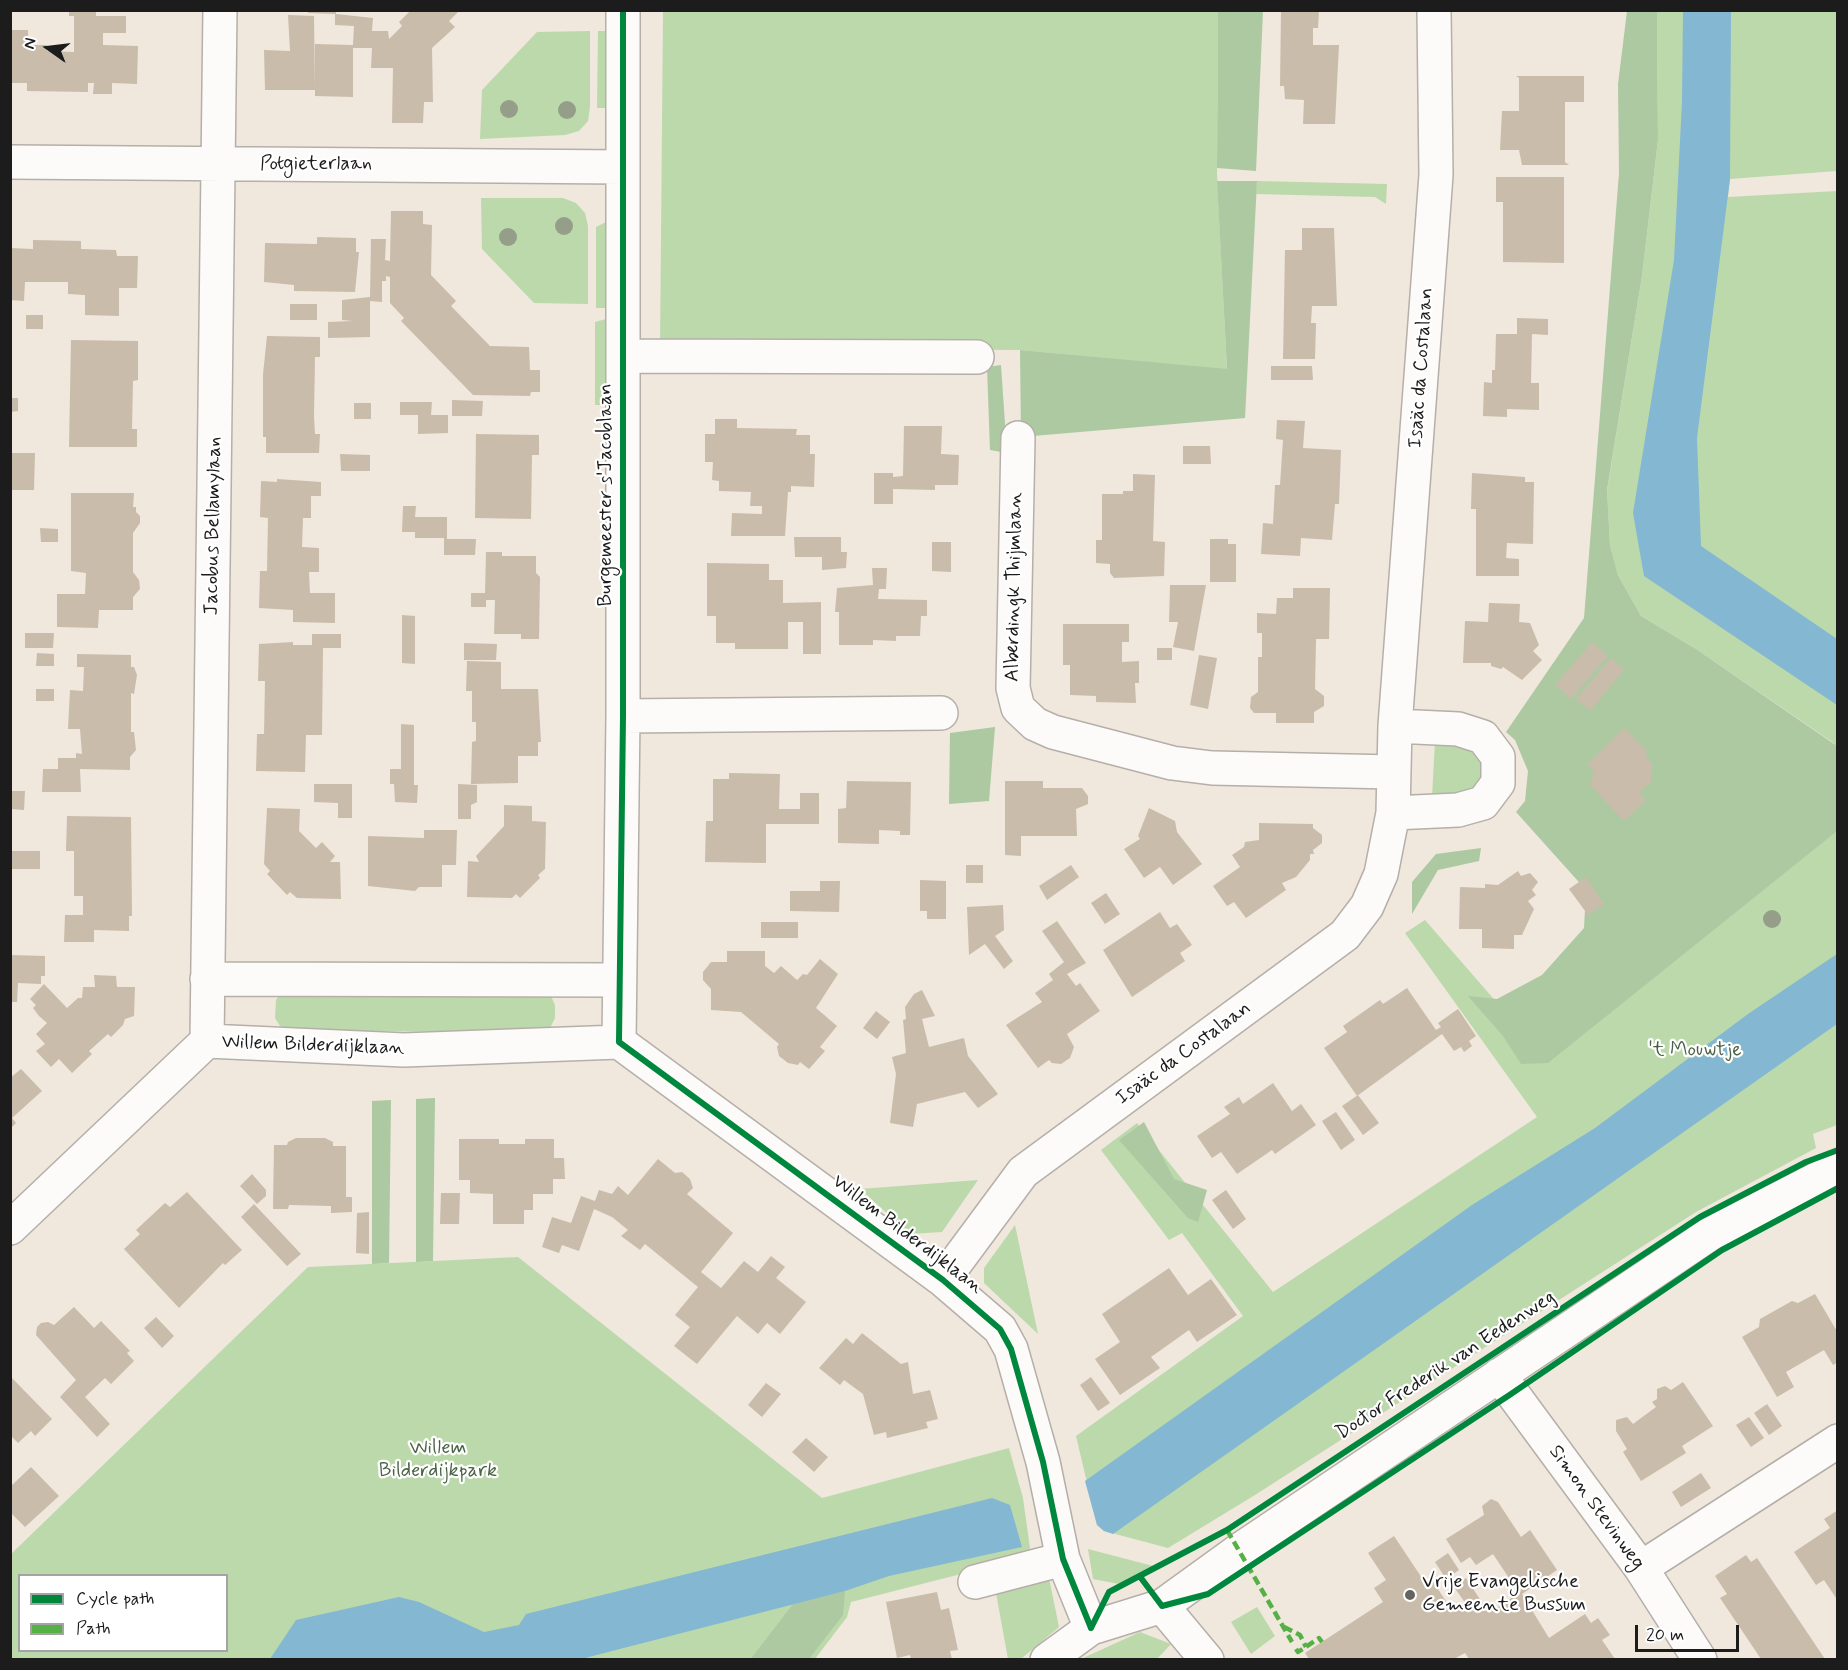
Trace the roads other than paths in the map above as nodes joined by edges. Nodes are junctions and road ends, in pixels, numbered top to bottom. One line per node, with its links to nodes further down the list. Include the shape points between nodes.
1 (220, 10): 5 (street, Jacobus Bellamylaan)
2 (623, 10): 6 (street, Burgemeester s'Jacoblaan)
3 (1434, 10): 12 (street, Isaäc da Costalaan, via 1436,175)
4 (10, 162): 5 (street, Potgieterlaan)
5 (219, 165): 6 (street, Potgieterlaan); 15 (street, Jacobus Bellamylaan)
6 (622, 167): 7 (street, Burgemeester s'Jacoblaan)
7 (623, 356): 8 (street); 11 (street, Burgemeester s'Jacoblaan)
8 (977, 357)
9 (1018, 438): 13 (street, Alberdingk Thijmlaan, via 1013,688 1018,708 1035,724 1172,763 1212,768)
10 (941, 712): 11 (street)
11 (623, 716): 16 (street, Burgemeester s'Jacoblaan)
12 (1395, 726): 13 (street, Isaäc da Costalaan); 14 (street, via 1458,729 1483,737 1498,757 1498,783 1483,803 1475,806)
13 (1393, 772): 14 (street, Isaäc da Costalaan)
14 (1393, 813): 21 (street, Isaäc da Costalaan, via 1381,874 1367,906 1345,935 1023,1172)
15 (207, 980): 16 (street); 17 (street, Jacobus Bellamylaan)
16 (619, 980): 18 (street)
17 (207, 1041): 18 (street, Willem Bilderdijklaan, via 404,1050); 20 (street, Willem Bilderdijklaan)
18 (619, 1042): 21 (street, Willem Bilderdijklaan)
19 (1838, 1168): 22 (street, Doctor Frederik van Eedenweg, via 1710,1234)
20 (10, 1228)
21 (943, 1280): 24 (street, Willem Bilderdijklaan, via 1000,1329 1011,1349 1043,1462)
22 (1499, 1375): 25 (street, Simon Stevinweg); 27 (street, Doctor Frederik van Eedenweg)
23 (1838, 1441): 25 (street)
24 (1063, 1559): 26 (street); 28 (street, Willem Bilderdijklaan)
25 (1641, 1568): 31 (street, Simon Stevinweg)
26 (975, 1582)
27 (1162, 1606): 28 (street, Doctor Frederik van Eedenweg); 30 (street)
28 (1091, 1628): 29 (street, Doctor Frederik van Eedenweg)
29 (1047, 1659)
30 (1207, 1659)
31 (1700, 1659)

